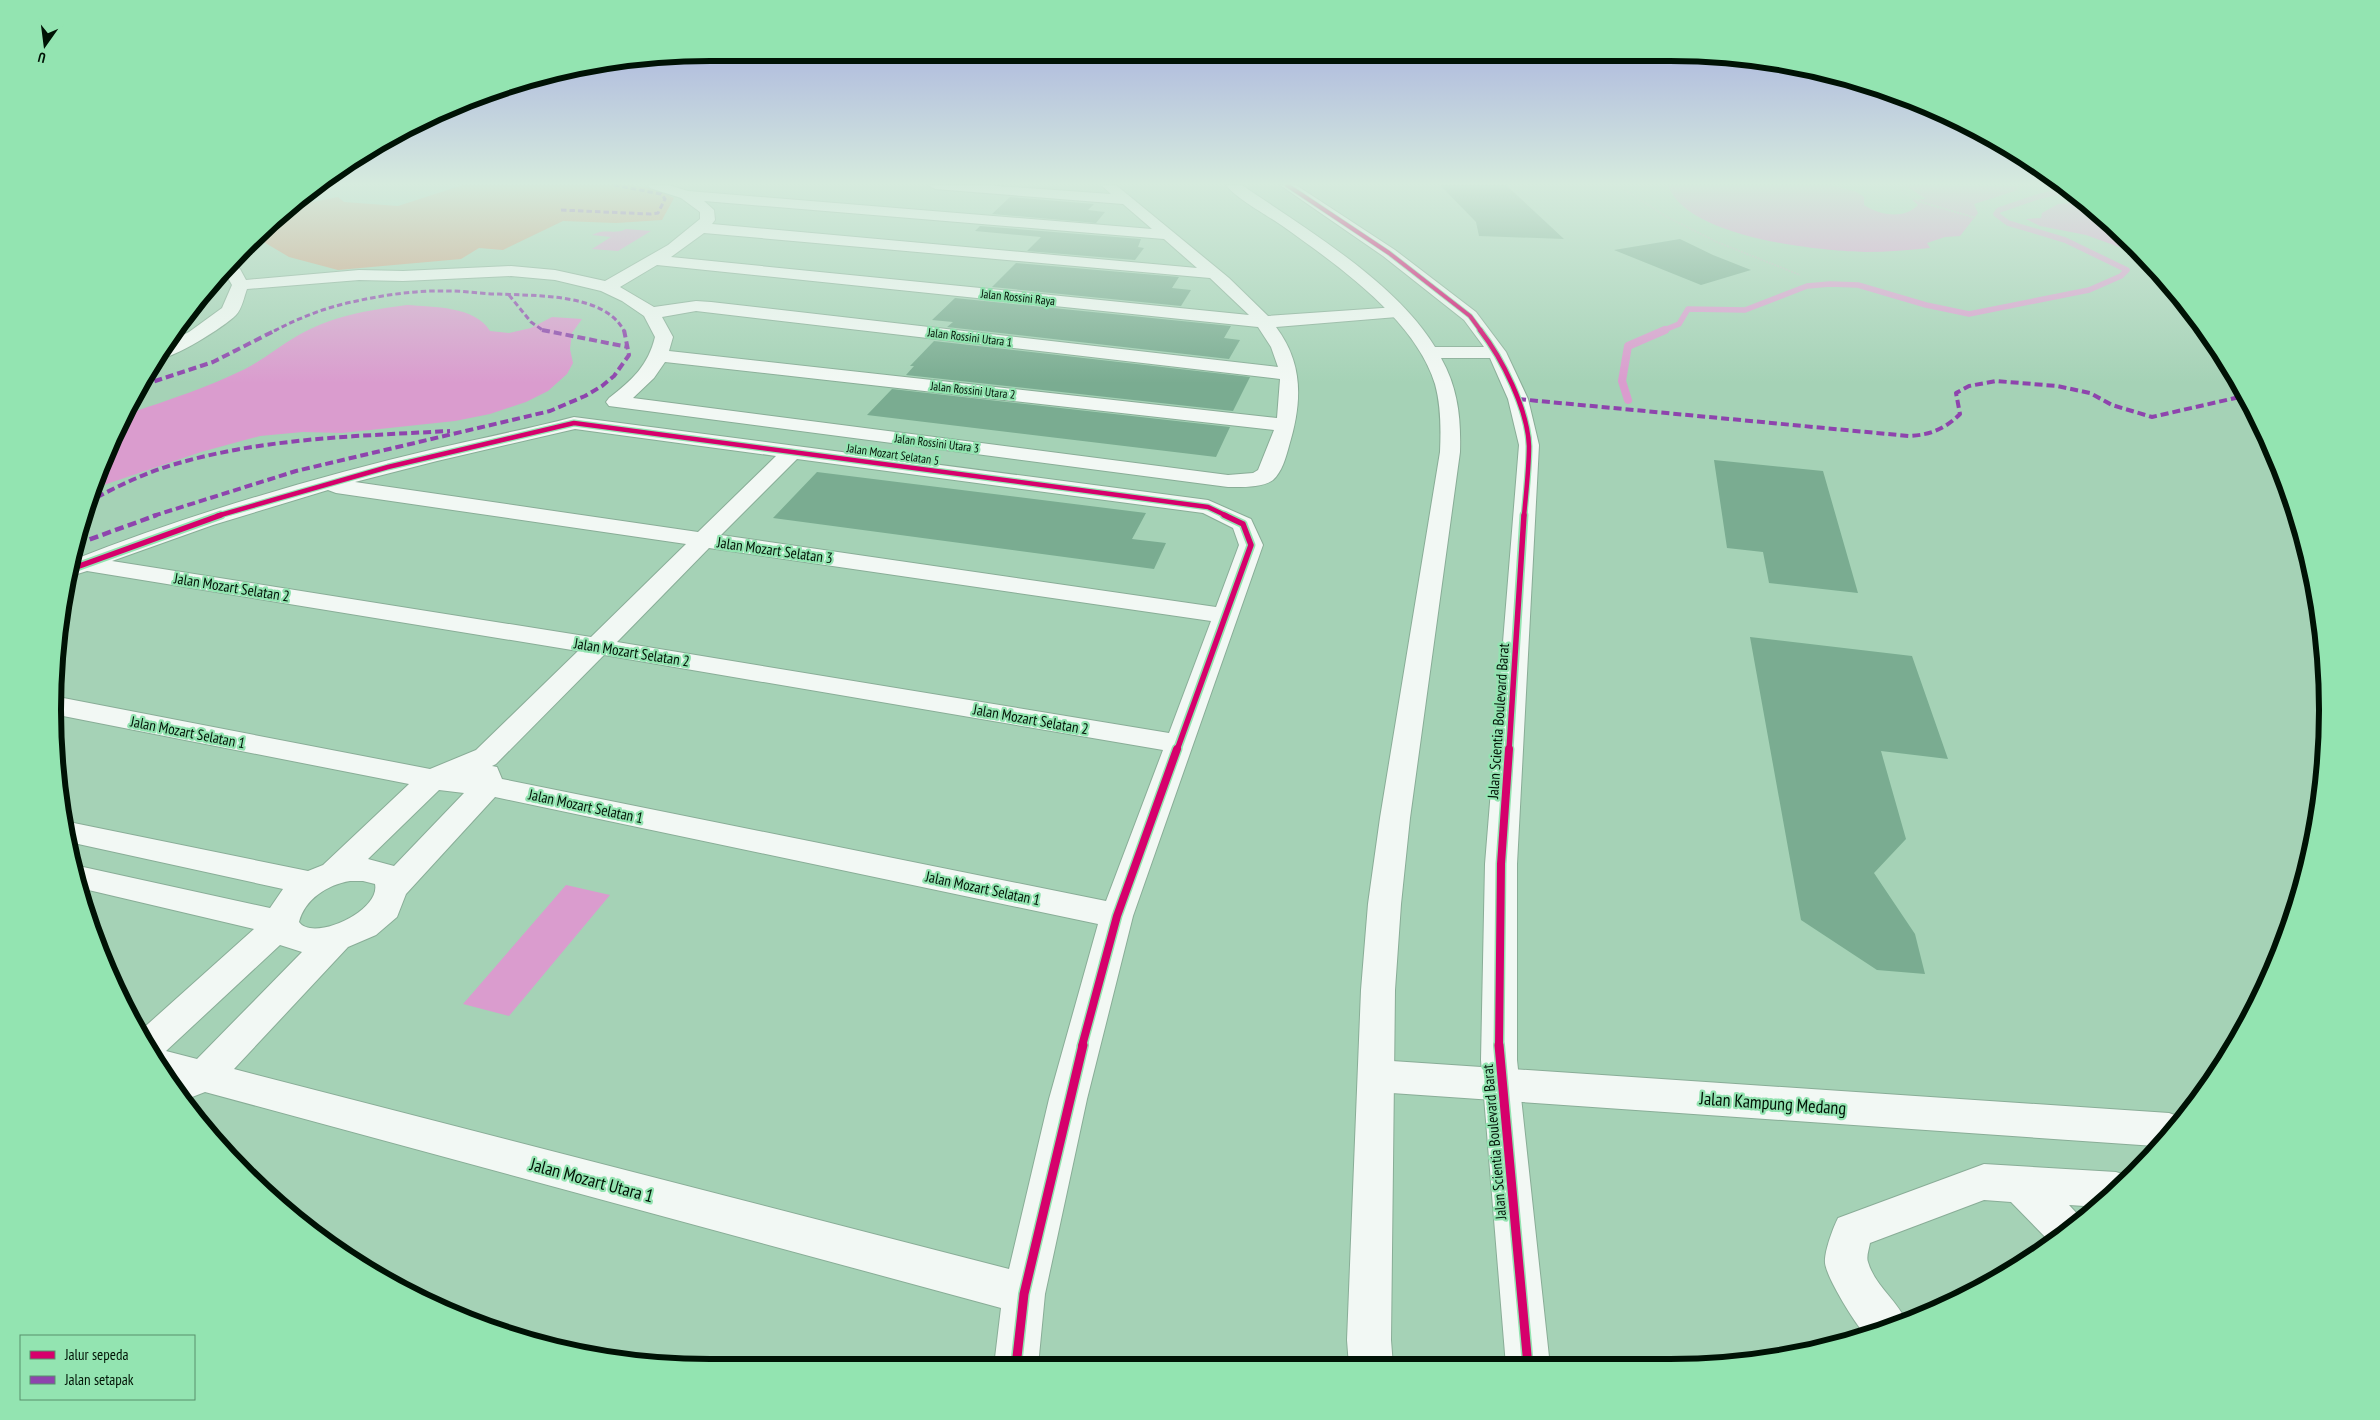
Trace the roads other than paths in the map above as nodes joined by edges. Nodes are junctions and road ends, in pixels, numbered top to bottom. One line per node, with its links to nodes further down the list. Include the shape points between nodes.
1 (666, 251): 6 (street)
2 (961, 251): 8 (street)
3 (1188, 251): 8 (street)
4 (1326, 251): 12 (street)
5 (1384, 251): 15 (street, Jalan Scientia Boulevard Barat, via 1436,287 1470,316)
6 (653, 260): 9 (street); 13 (street, Jalan Rossini Raya)
7 (233, 271): 10 (street)
8 (1215, 274): 13 (street, via 1238,293)
9 (607, 287): 10 (street, via 555,275 518,271 403,276 349,286); 11 (street)
10 (238, 291): 14 (street, via 230,311 212,326)
11 (651, 312): 17 (street, via 664,337); 18 (street, Jalan Rossini Utara 1, via 711,307)
12 (1397, 312): 13 (street, Jalan Rossini Raya); 16 (street)
13 (1263, 322): 18 (street, via 1280,348)
14 (174, 346)
15 (1496, 352): 16 (street); 41 (street, Jalan Scientia Boulevard Barat, via 1518,399 1529,445 1501,864 1499,1060)
16 (1430, 353): 39 (street, via 1441,375 1451,415 1450,452 1392,836 1381,940)
17 (661, 356): 19 (street, Jalan Rossini Utara 2); 19 (street, Jalan Rossini Utara 3, via 649,374 616,402 1228,481 1258,480 1270,473)
18 (1289, 374): 19 (street, via 1292,394)
19 (1286, 425)
20 (792, 452): 21 (street, Jalan Mozart Selatan 5, via 574,423); 22 (street); 24 (street, Jalan Mozart Selatan 5, via 1208,507 1243,524 1251,545)
21 (324, 484): 22 (street, Jalan Mozart Selatan 3); 23 (street, via 236,509)
22 (704, 540): 24 (street, Jalan Mozart Selatan 3); 25 (street)
23 (77, 566): 25 (street, Jalan Mozart Selatan 2)
24 (1225, 616): 27 (street, Jalan Mozart Selatan 5)
25 (597, 646): 27 (street, Jalan Mozart Selatan 2); 28 (street)
26 (61, 708): 29 (street, Jalan Mozart Selatan 1)
27 (1179, 744): 34 (street, Jalan Mozart Selatan 5)
28 (487, 772): 29 (street, Jalan Mozart Selatan 1); 33 (street); 34 (street, Jalan Mozart Selatan 1)
29 (432, 779): 32 (street)
30 (73, 832): 32 (street)
31 (83, 877): 35 (street)
32 (323, 878): 33 (street, via 357,868 376,870 388,877); 35 (street, via 289,902)
33 (392, 889): 36 (street, via 385,908 364,926)
34 (1117, 916): 46 (street, Jalan Mozart Selatan 5, via 1068,1099)
35 (282, 923): 36 (street, via 290,935 308,941); 37 (street)
36 (336, 938): 40 (street)
37 (153, 1042)
38 (173, 1072): 40 (street, Jalan Mozart Utara 1)
39 (1377, 1076): 41 (street, Jalan Kampung Medang); 49 (street)
40 (189, 1082): 46 (street, Jalan Mozart Utara 1)
41 (1502, 1084): 42 (street, Jalan Kampung Medang); 50 (street, Jalan Scientia Boulevard Barat)
42 (2165, 1130)
43 (2020, 1184): 44 (street); 45 (street); 47 (street, via 1984,1182 1852,1231 1846,1263)
44 (2107, 1189)
45 (2063, 1227)
46 (1024, 1294): 48 (street, Jalan Mozart Selatan 5)
47 (1877, 1317)
48 (1017, 1359)
49 (1370, 1359)
50 (1527, 1359)

